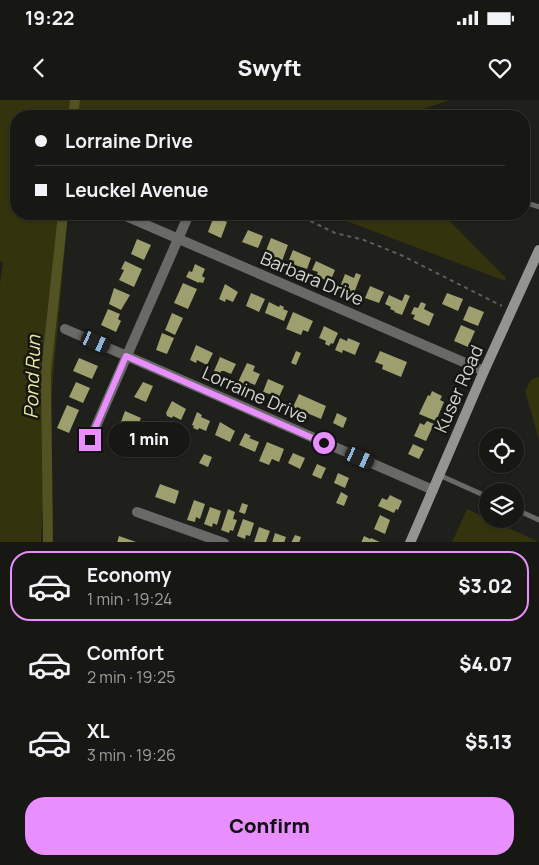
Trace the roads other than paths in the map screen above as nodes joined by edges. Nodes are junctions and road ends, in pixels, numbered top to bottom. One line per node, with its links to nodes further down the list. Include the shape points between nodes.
1 (135, 220): 3 (street, Barbara Drive)
2 (186, 220): 3 (street)
3 (178, 238): 6 (street); 7 (street, Barbara Drive)
4 (539, 250): 7 (street, Kuser Road)
5 (65, 329): 6 (street, Lorraine Drive)
6 (126, 356): 8 (street); 10 (street, Lorraine Drive)
7 (484, 371): 9 (street, Kuser Road)
8 (90, 440)
9 (439, 475): 10 (street, Kuser Road); 11 (lane)
10 (432, 490): 16 (street, Kuser Road)
11 (479, 493)
12 (137, 512): 15 (street)
13 (524, 513): 14 (lane)
14 (539, 520)
15 (224, 542)
16 (410, 542)

